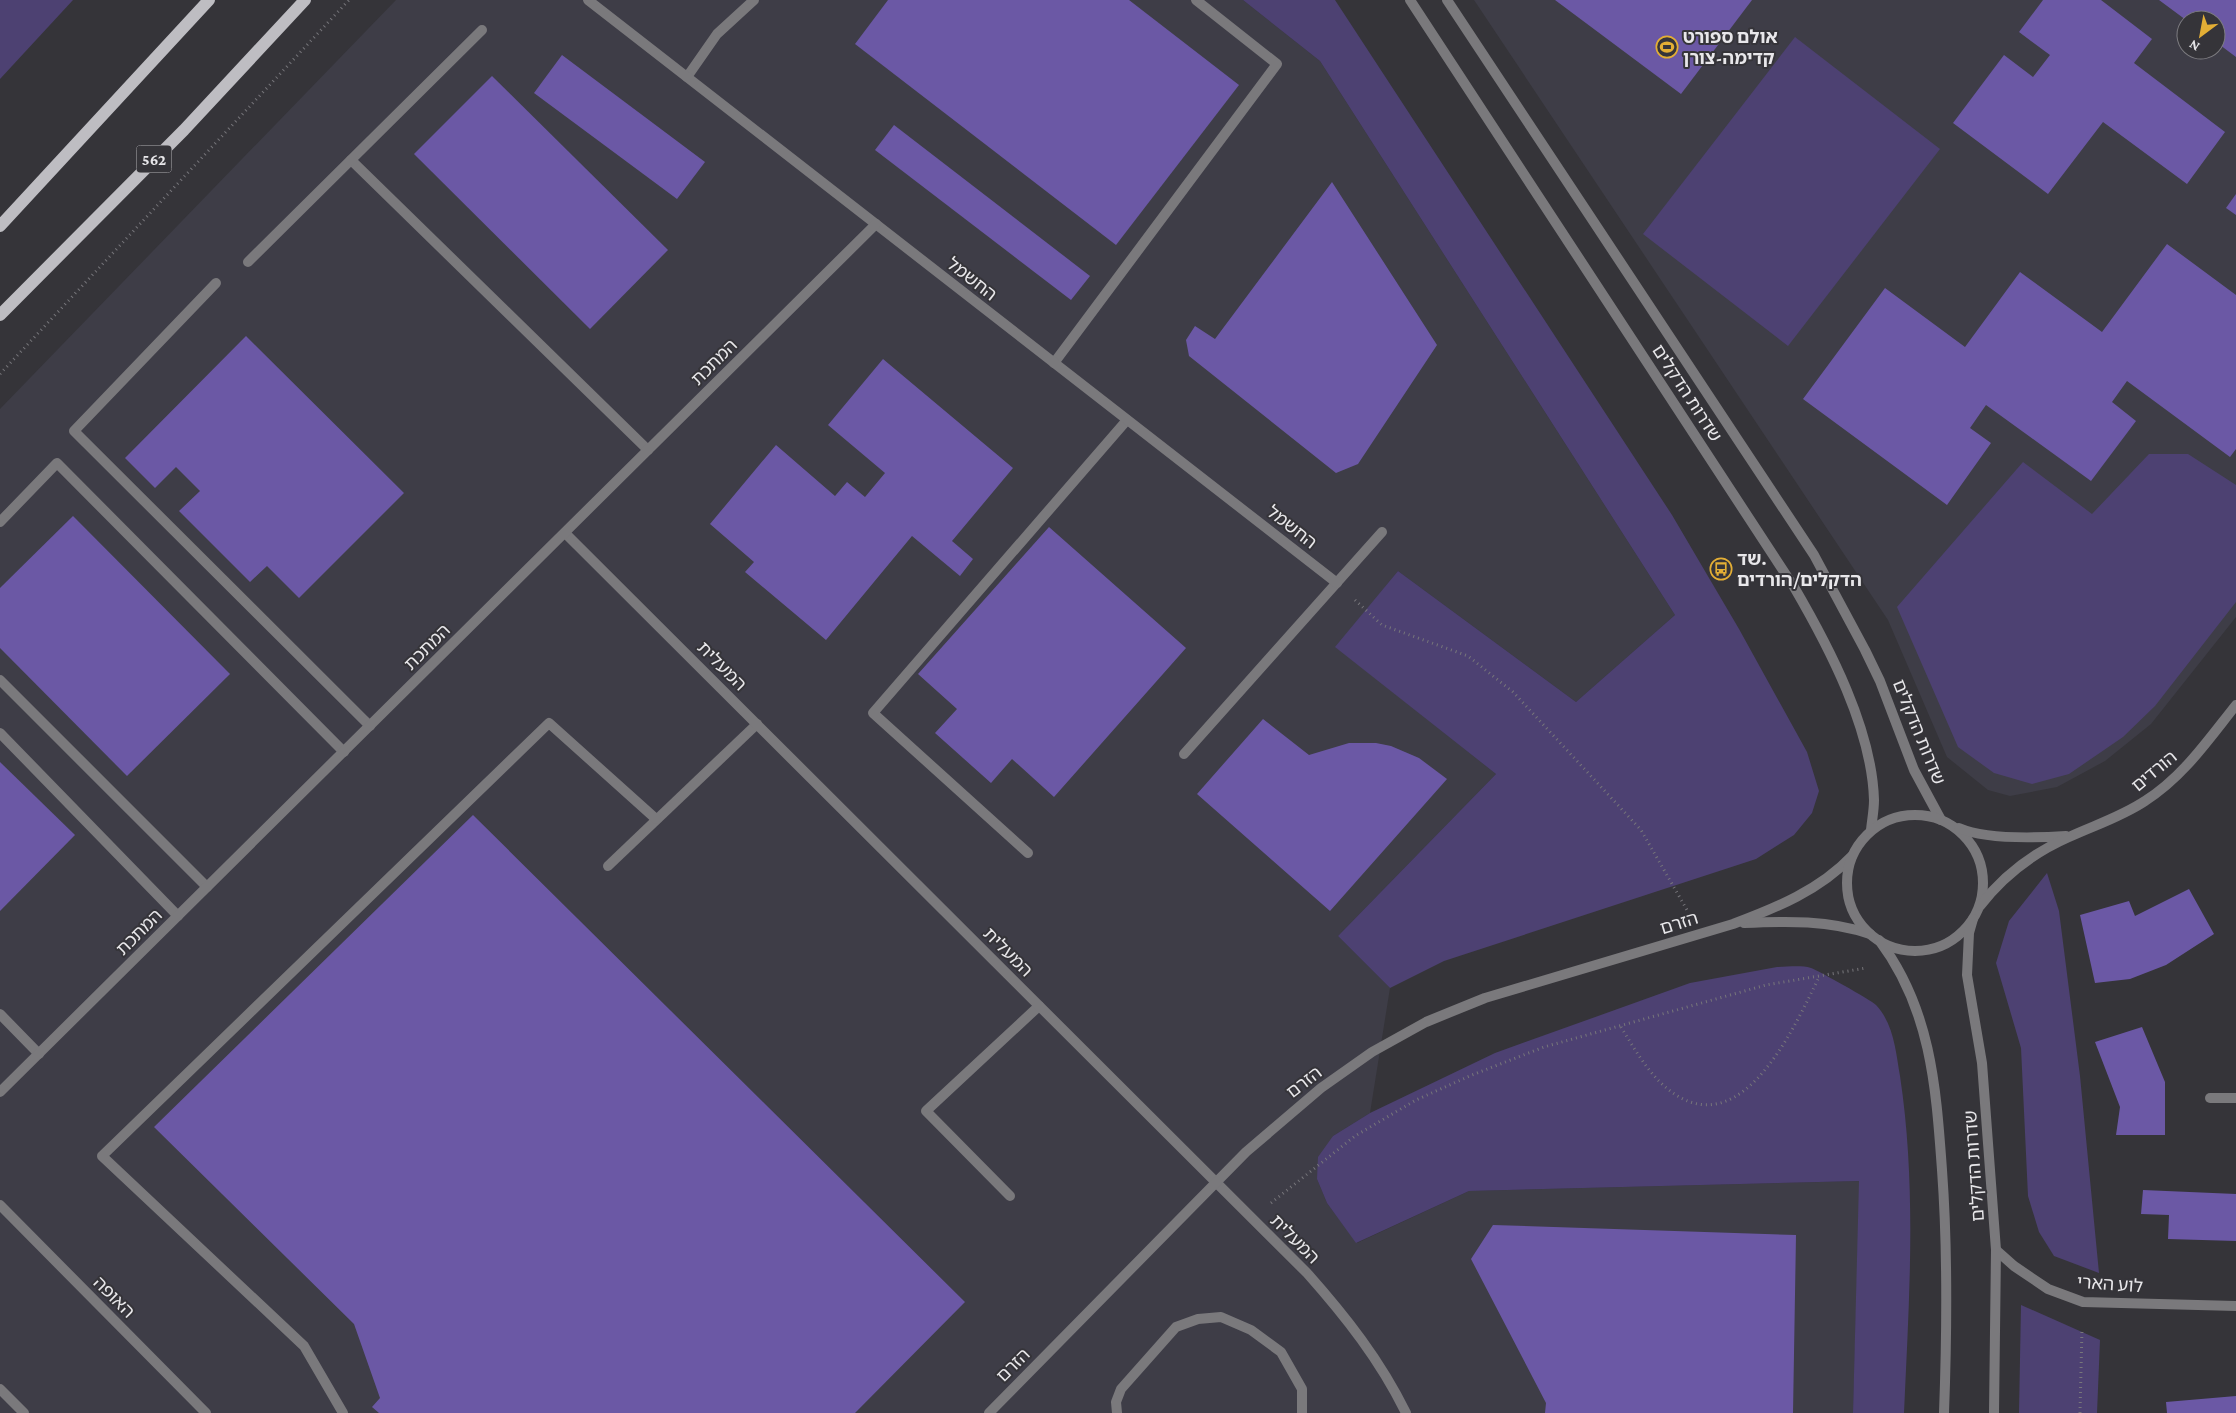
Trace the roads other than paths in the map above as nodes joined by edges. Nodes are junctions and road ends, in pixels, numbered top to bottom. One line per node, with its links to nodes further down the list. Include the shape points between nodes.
1 (209, 0): 12 (main road)
2 (305, 0): 15 (main road, 562, via 184,130)
3 (588, 0): 9 (street, החשמל)
4 (754, 0): 9 (street, via 717,34)
5 (1196, 0): 16 (street, via 1277,64)
6 (1410, 0): 33 (street, שדרות הדקלים, via 1794,587 1827,644 1868,757 1874,800)
7 (1447, 0): 31 (street, שדרות הדקלים, via 1814,555 1873,666 1914,770)
8 (482, 30): 10 (street)
9 (687, 77): 11 (street, החשמל)
10 (351, 160): 13 (street); 18 (street)
11 (876, 224): 16 (street, החשמל); 18 (street, המתכת)
12 (0, 226)
13 (248, 262)
14 (216, 283): 26 (street, via 74,431)
15 (0, 315)
16 (1054, 363): 17 (street, החשמל)
17 (1127, 420): 22 (street, החשמל); 35 (street, via 873,713)
18 (648, 450): 20 (street, המתכת)
19 (0, 522): 28 (street, via 57,462)
20 (565, 532): 25 (street, המעלית); 26 (street, המתכת)
21 (1382, 532): 22 (street)
22 (1337, 583): 29 (street)
23 (0, 680): 38 (street)
24 (2236, 705): 34 (street, הורדים, via 2188,765 2158,792 2111,820)
25 (757, 724): 30 (street); 44 (street, המעלית)
26 (370, 726): 28 (street, המתכת)
27 (0, 732): 40 (street)
28 (344, 752): 38 (street, המתכת)
29 (1184, 754)
30 (656, 820): 37 (street); 59 (street, via 549,723 102,1156 304,1346)
31 (1941, 820): 32 (street); 33 (street, via 1910,815 1890,819)
32 (1951, 825): 34 (street, הורדים, via 1965,831 1996,835); 39 (street, via 1968,839 1978,857 1983,888)
33 (1871, 830): 36 (street)
34 (2072, 836): 39 (street, הורדים, via 2038,853 2018,868)
35 (1028, 853)
36 (1852, 856): 41 (street, הזרם, via 1830,876 1795,898); 42 (street, via 1847,877 1848,898)
37 (608, 866)
38 (207, 887): 40 (street, המתכת)
39 (1975, 915): 43 (street, via 1950,941 1930,949 1899,949); 53 (street, שדרות הדקלים, via 1969,933 1967,975 1982,1063)
40 (178, 916): 46 (street, המתכת)
41 (1733, 924): 42 (street, הזרם, via 1808,922 1843,926); 50 (street, הזרם, via 1485,998 1419,1025 1372,1052 1321,1088)
42 (1870, 934): 43 (street)
43 (1879, 940): 63 (street, שדרות הדקלים, via 1896,963 1914,1001 1933,1071 1947,1267)
44 (1039, 1006): 50 (street, המעלית); 51 (street, via 926,1112)
45 (0, 1014): 46 (street)
46 (39, 1054): 47 (street, המתכת)
47 (0, 1092)
48 (2210, 1098): 49 (street)
49 (2236, 1098)
50 (1216, 1183): 56 (street, הזרם); 62 (street, המעלית, via 1307,1273 1354,1328 1392,1385)
51 (1010, 1196)
52 (0, 1205): 58 (street, האופה)
53 (1996, 1250): 54 (street, לוע הארי, via 2048,1289 2083,1302); 64 (street, שדרות הדקלים)
54 (2236, 1306)
55 (0, 1389): 57 (street)
56 (995, 1411)
57 (24, 1413)
58 (206, 1413)
59 (343, 1413)
60 (1117, 1413): 61 (street, via 1116,1402 1121,1389 1176,1327 1198,1319 1222,1317 1251,1330 1281,1352 1302,1389)
61 (1302, 1413)
62 (1406, 1413)
63 (1944, 1413)
64 (1994, 1413)

